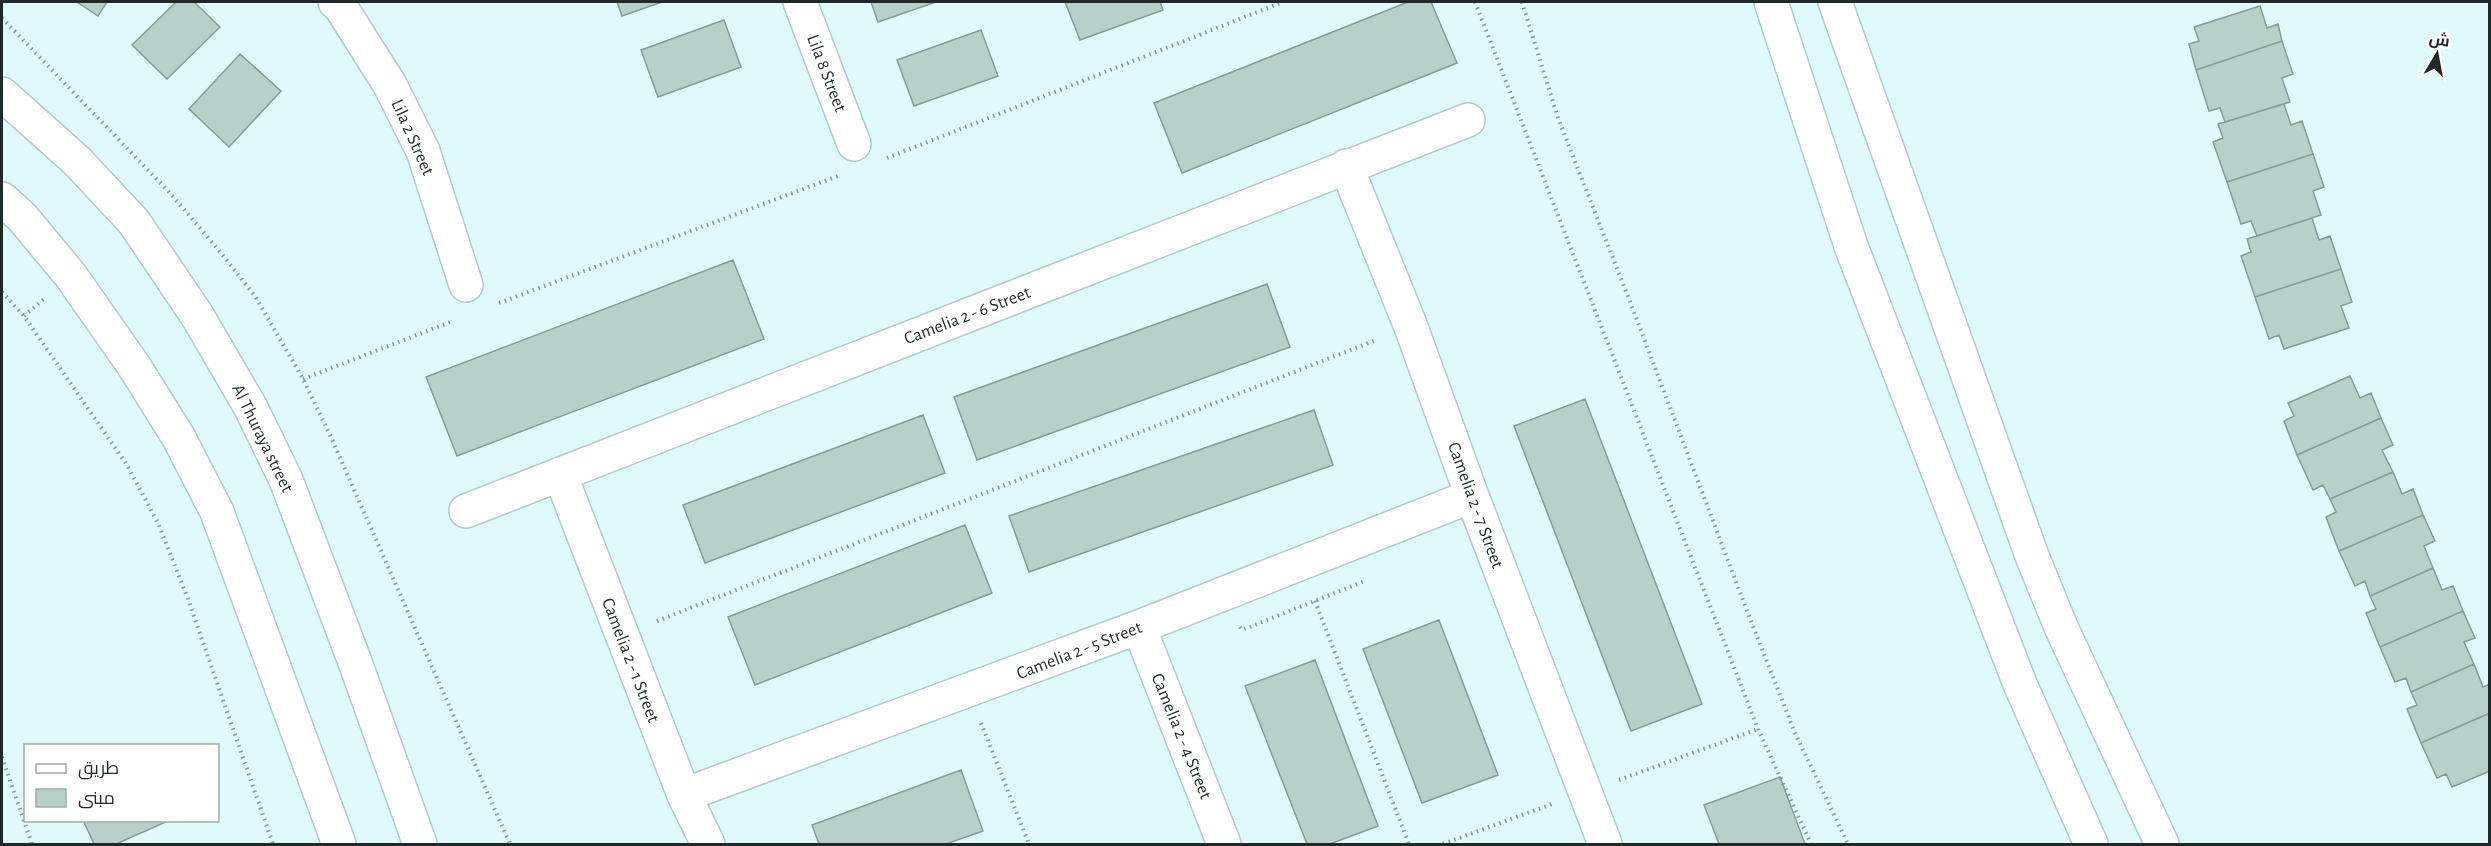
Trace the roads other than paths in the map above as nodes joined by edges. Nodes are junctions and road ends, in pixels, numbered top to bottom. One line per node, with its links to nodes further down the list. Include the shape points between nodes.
1 (800, 2): 7 (street, Lila 8 Street)
2 (1771, 2): 21 (street, via 1851,246 2020,684)
3 (1835, 2): 22 (street, via 2032,556)
4 (341, 3): 10 (street, Lila 2 Street, via 390,85 423,151)
5 (2, 94): 17 (street, Al Thuraya street, via 77,162 134,222 198,317 251,408 286,480)
6 (1468, 120): 8 (street, Camelia 2 - 6 Street)
7 (854, 144)
8 (1346, 166): 11 (street, Camelia 2 - 6 Street); 12 (street, Camelia 2 - 7 Street, via 1411,327)
9 (2, 199): 16 (street, via 71,276 179,438 217,512)
10 (466, 285)
11 (560, 474): 13 (street, Camelia 2 - 6 Street); 15 (street, Camelia 2 - 1 Street)
12 (1472, 496): 14 (street, Camelia 2 - 5 Street); 20 (street, Camelia 2 - 7 Street)
13 (466, 511)
14 (1139, 627): 15 (street, Camelia 2 - 5 Street); 19 (street, Camelia 2 - 4 Street)
15 (684, 795): 18 (street, Camelia 2 - 1 Street)
16 (339, 844)
17 (420, 844)
18 (708, 844)
19 (1224, 844)
20 (1605, 844)
21 (2091, 844)
22 (2162, 844)

